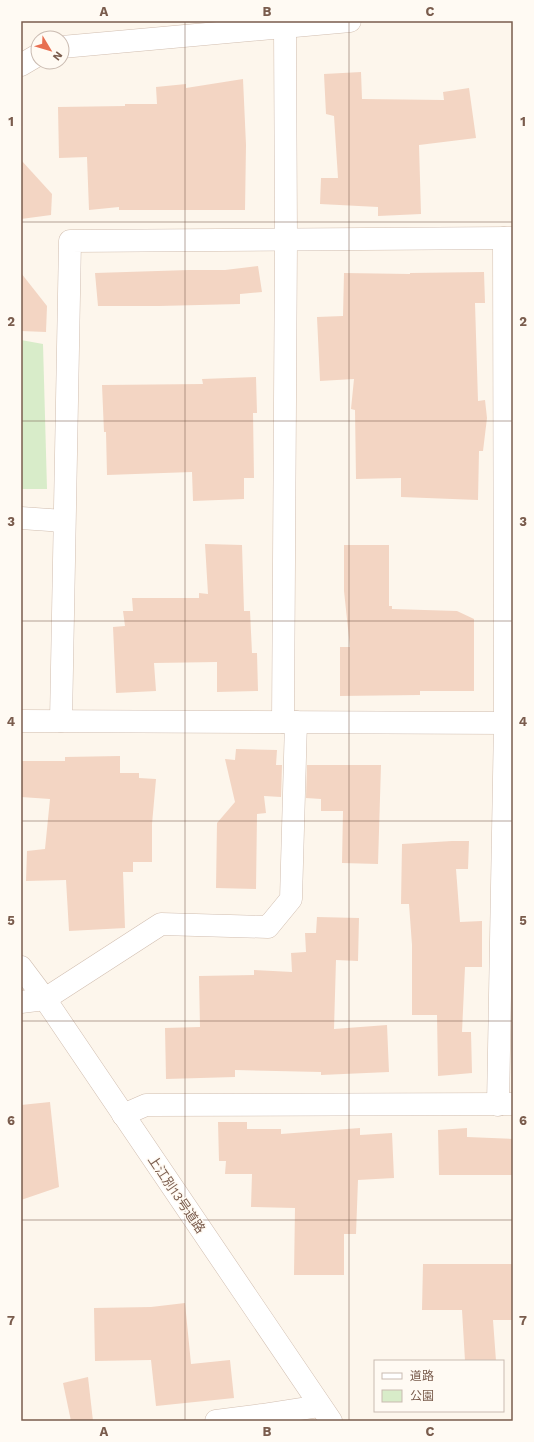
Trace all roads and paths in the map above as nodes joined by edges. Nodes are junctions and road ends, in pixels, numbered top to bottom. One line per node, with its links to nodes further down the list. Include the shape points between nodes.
1 (350, 21): 2 (street)
2 (285, 27): 3 (street); 7 (street)
3 (70, 46)
4 (30, 60): 5 (street)
5 (21, 65)
6 (508, 238): 7 (street); 13 (street)
7 (286, 240): 9 (street, via 70,240); 12 (street)
8 (21, 518): 9 (street)
9 (64, 521): 11 (street)
10 (21, 721): 11 (street)
11 (61, 721): 12 (street)
12 (289, 722): 13 (street); 15 (street, via 291,899 268,927 161,924)
13 (509, 723): 17 (street)
14 (21, 967): 15 (street, 上江別13号道路)
15 (45, 999): 16 (street); 18 (street, 上江別13号道路)
16 (21, 1002)
17 (506, 1104): 18 (street, via 146,1106)
18 (123, 1115): 19 (street, 上江別13号道路)
19 (325, 1413): 20 (street, via 262,1415)
20 (216, 1421)

